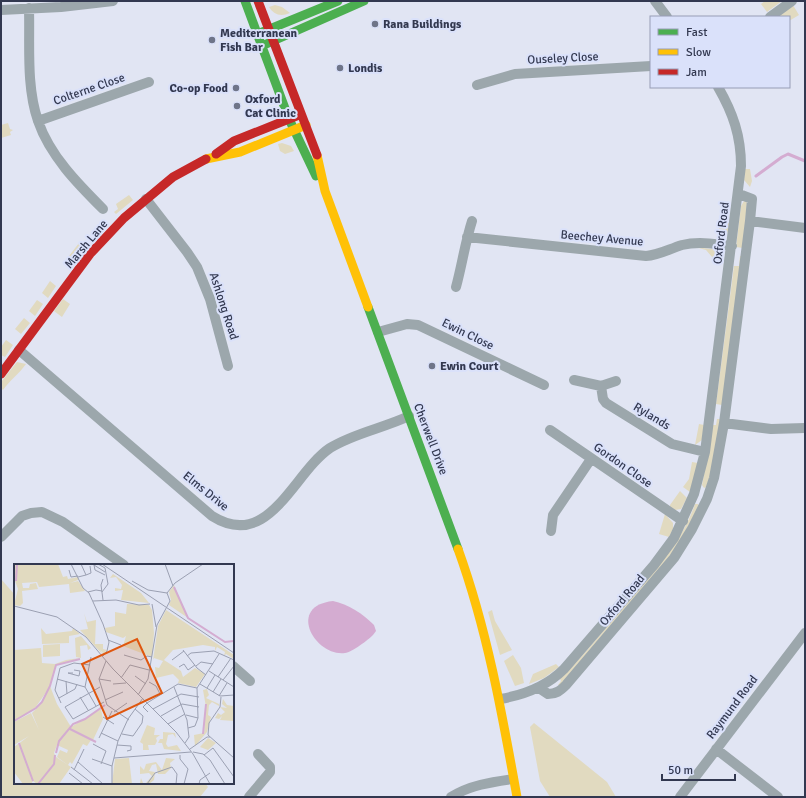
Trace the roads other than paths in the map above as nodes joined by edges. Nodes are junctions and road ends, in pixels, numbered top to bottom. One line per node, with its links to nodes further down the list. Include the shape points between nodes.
1 (113, 1): 8 (street)
2 (245, 1): 13 (main road, Cherwell Drive)
3 (258, 1): 12 (main road, Cherwell Drive)
4 (338, 1): 12 (main road)
5 (655, 1): 10 (street)
6 (792, 1): 11 (street)
7 (360, 2): 14 (main road)
8 (30, 8): 9 (street); 22 (street, via 31,78)
9 (1, 10)
10 (666, 16)
11 (771, 16)
12 (269, 30): 13 (main road); 14 (main road, Cherwell Drive)
13 (257, 34): 15 (main road, Cherwell Drive)
14 (273, 42): 15 (main road); 20 (main road, Cherwell Drive)
15 (262, 50): 21 (main road, Cherwell Drive)
16 (650, 66): 18 (street, Ouseley Close, via 515,74)
17 (149, 82): 22 (street, Colterne Close)
18 (478, 85)
19 (719, 88): 27 (street, via 733,115 738,135 741,166)
20 (301, 114): 21 (main road, Marsh Lane); 23 (main road, Cherwell Drive)
21 (290, 119): 24 (main road, Cherwell Drive); 25 (main road, Marsh Lane, via 234,141)
22 (38, 121): 29 (street, via 68,172)
23 (306, 125): 24 (main road, Marsh Lane); 26 (main road, Cherwell Drive)
24 (294, 130): 25 (main road, Marsh Lane, via 240,152); 26 (main road, Cherwell Drive)
25 (214, 156): 28 (main road, Marsh Lane, via 173,177)
26 (325, 191): 36 (main road, Cherwell Drive)
27 (739, 194): 31 (street, Oxford Road, via 752,198); 34 (street, Oxford Road)
28 (146, 199): 37 (main road, Marsh Lane, via 90,254); 38 (street, Ashlong Road, via 197,267 210,299)
29 (103, 209)
30 (472, 221): 33 (street)
31 (750, 221): 32 (street); 45 (street, Oxford Road)
32 (805, 228)
33 (467, 237): 34 (street, Beechey Avenue, via 646,256 695,243); 35 (street)
34 (732, 246): 48 (street, Oxford Road)
35 (456, 287)
36 (378, 332): 42 (street, Ewin Close, via 408,324 418,325); 44 (main road, Cherwell Drive)
37 (19, 350): 39 (main road, Marsh Lane); 44 (street, Elms Drive, via 212,516 236,525 247,525 264,518 329,449)
38 (228, 366)
39 (1, 374)
40 (574, 380): 43 (street)
41 (616, 381): 43 (street)
42 (544, 385)
43 (601, 386): 48 (street, Rylands, via 606,403 672,444)
44 (410, 416): 60 (main road, Cherwell Drive, via 475,601)
45 (724, 423): 46 (street, via 771,429); 51 (street, Oxford Road, via 714,478)
46 (805, 428)
47 (550, 430): 49 (street, Gordon Close)
48 (704, 452): 50 (street, Oxford Road)
49 (591, 459): 52 (street, Gordon Close); 53 (street, via 553,515)
50 (694, 494): 51 (street); 52 (street, Oxford Road)
51 (707, 498): 59 (street, Oxford Road, via 695,524 674,558 578,672 556,693 548,694)
52 (683, 521): 59 (street, Oxford Road, via 674,538 654,564 573,660 557,676)
53 (551, 531)
54 (1, 537): 55 (street, via 22,516 37,512 47,514 63,522)
55 (123, 564)
56 (805, 633): 61 (street, Raymund Road)
57 (234, 667): 58 (street)
58 (250, 681)
59 (539, 688): 60 (street, Oxford Road)
60 (500, 699): 63 (main road, Cherwell Drive)
61 (716, 749): 67 (street, Raymund Road); 68 (street)
62 (258, 754): 64 (street, via 270,767 270,772)
63 (513, 779): 65 (street, via 478,786); 66 (main road, Cherwell Drive)
64 (249, 797)
65 (451, 797)
66 (517, 797)
67 (680, 797)
68 (778, 797)

